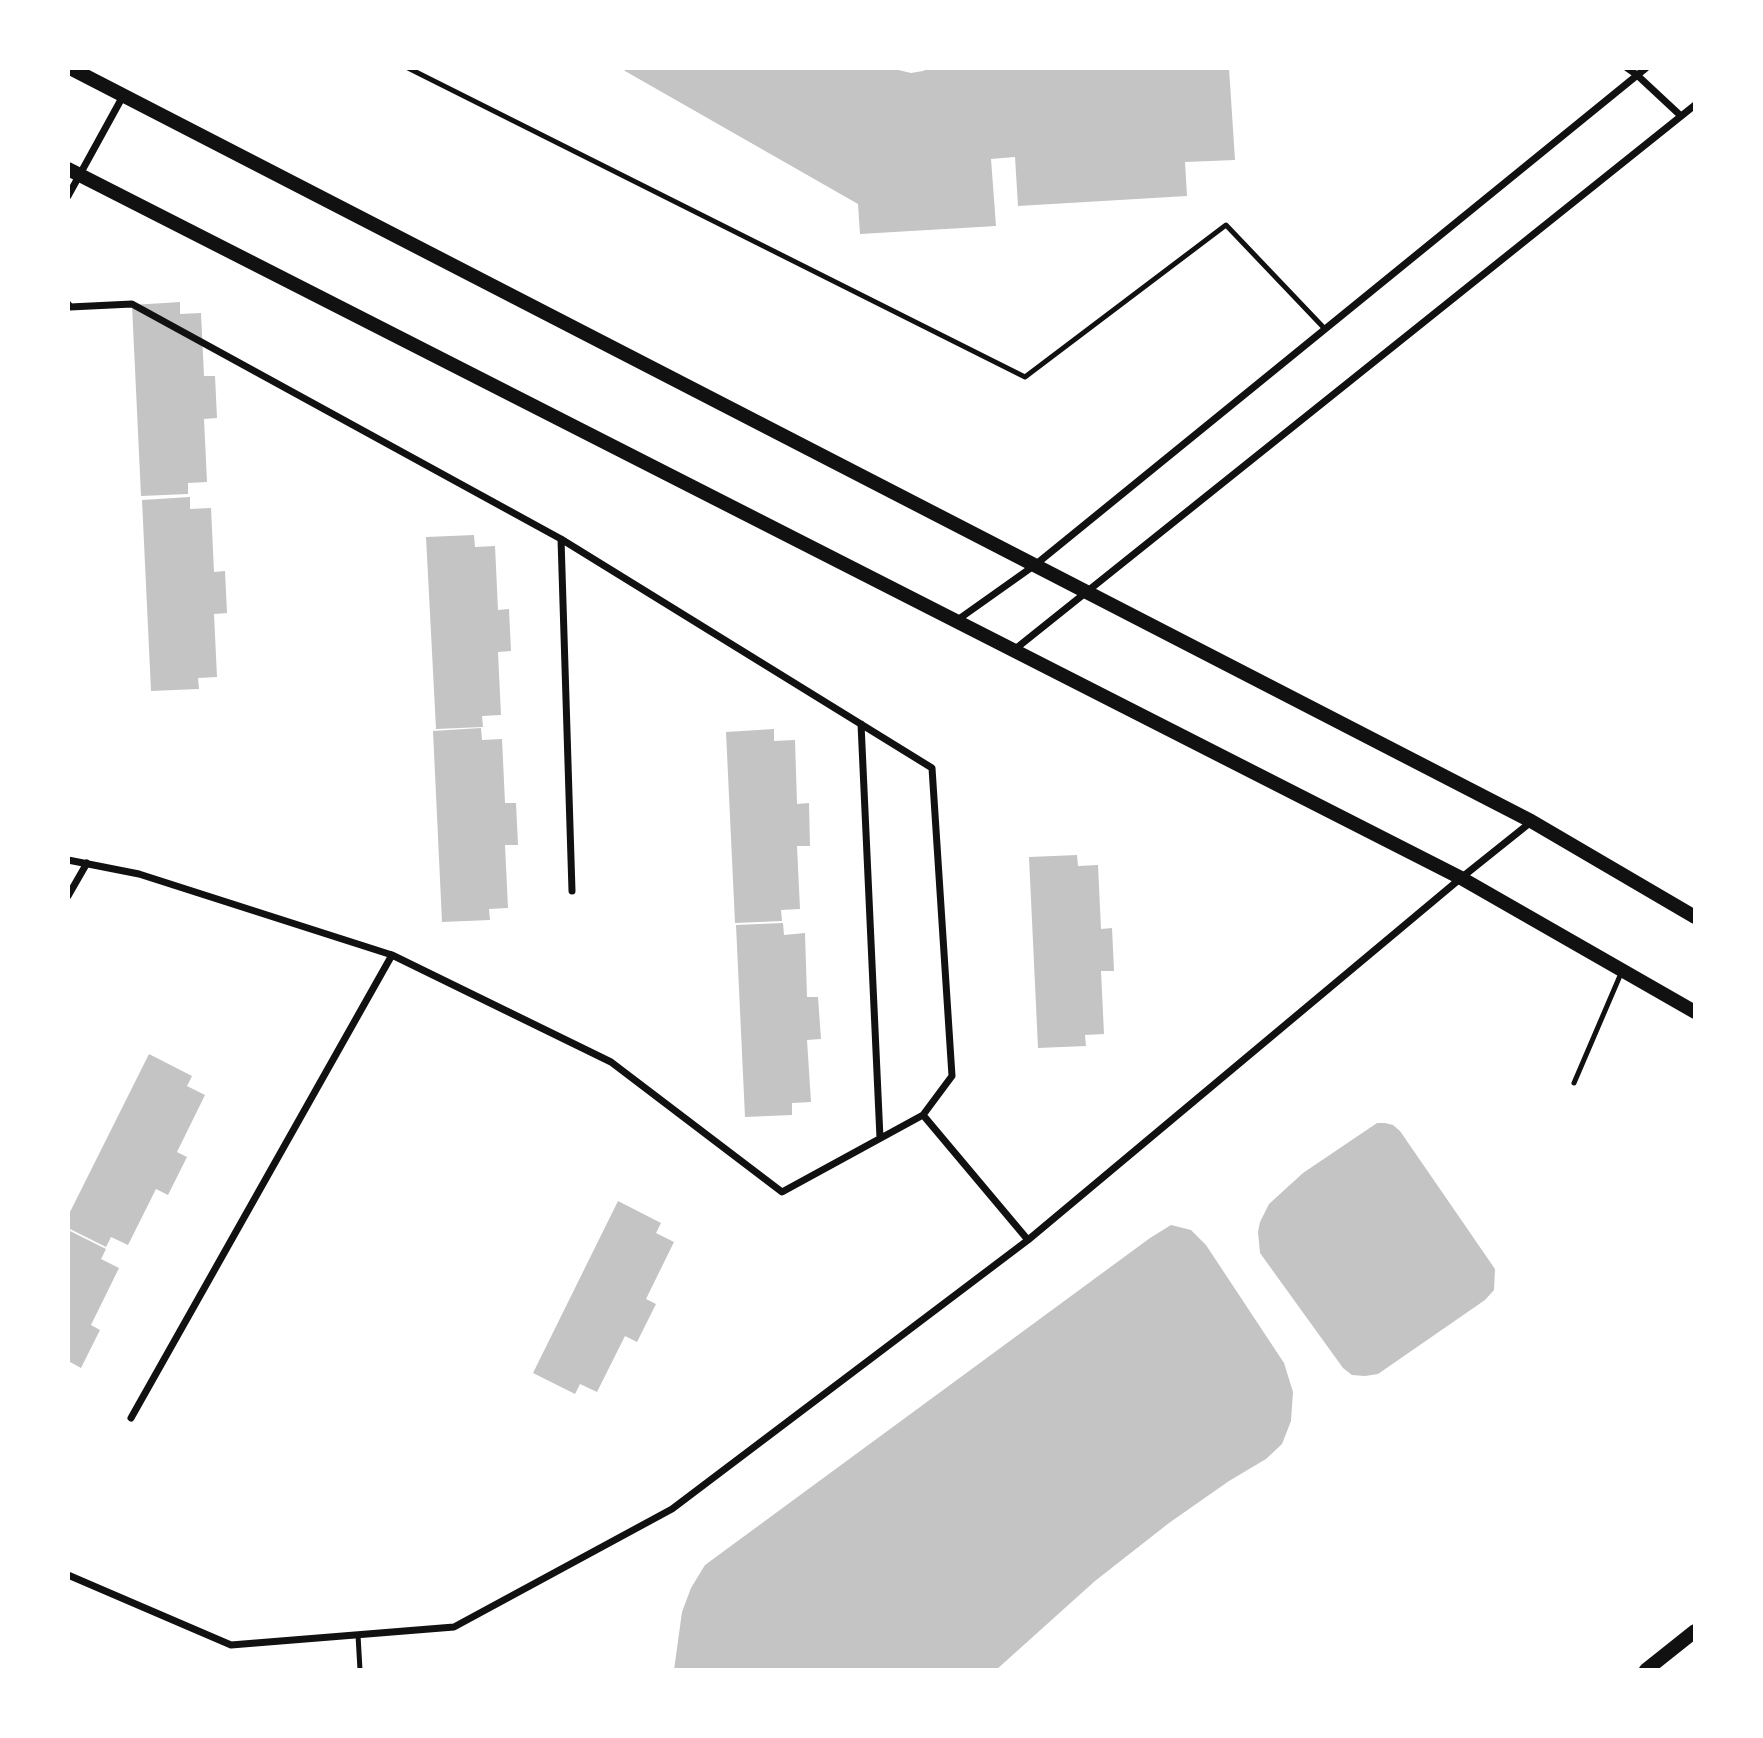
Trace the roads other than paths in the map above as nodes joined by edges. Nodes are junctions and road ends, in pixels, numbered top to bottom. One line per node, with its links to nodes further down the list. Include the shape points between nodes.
1 (70, 68): 6 (main road)
2 (408, 68): 12 (lane, via 1025,377 1226,225)
3 (1626, 68): 5 (street)
4 (1646, 68): 5 (street)
5 (1637, 75): 8 (street); 12 (street)
6 (123, 96): 9 (street); 14 (main road)
7 (1695, 105): 8 (street)
8 (1681, 116): 15 (street)
9 (74, 172): 10 (street); 16 (main road)
10 (68, 196)
11 (68, 304): 13 (street, via 132,304)
12 (1325, 329): 14 (street)
13 (561, 539): 18 (street); 23 (street)
14 (1035, 565): 15 (main road); 16 (street)
15 (1087, 592): 17 (street); 19 (main road)
16 (956, 621): 17 (main road)
17 (1014, 651): 22 (main road)
18 (861, 724): 30 (street, via 932,768 952,1076); 31 (street)
19 (1531, 821): 22 (street); 25 (main road)
20 (68, 860): 21 (street)
21 (87, 863): 24 (street); 26 (street, via 139,874)
22 (1461, 878): 27 (main road); 32 (street)
23 (572, 891)
24 (68, 896)
25 (1695, 917)
26 (392, 955): 31 (street, via 611,1062 782,1192); 33 (street)
27 (1622, 971): 28 (main road); 29 (lane)
28 (1695, 1012)
29 (1574, 1083)
30 (923, 1115): 31 (street); 32 (street)
31 (880, 1138)
32 (1028, 1240): 36 (street, via 672,1509 454,1627)
33 (131, 1418)
34 (68, 1575): 36 (street, via 231,1645)
35 (1695, 1631): 38 (main road)
36 (358, 1635): 37 (lane)
37 (360, 1670)
38 (1646, 1670)

